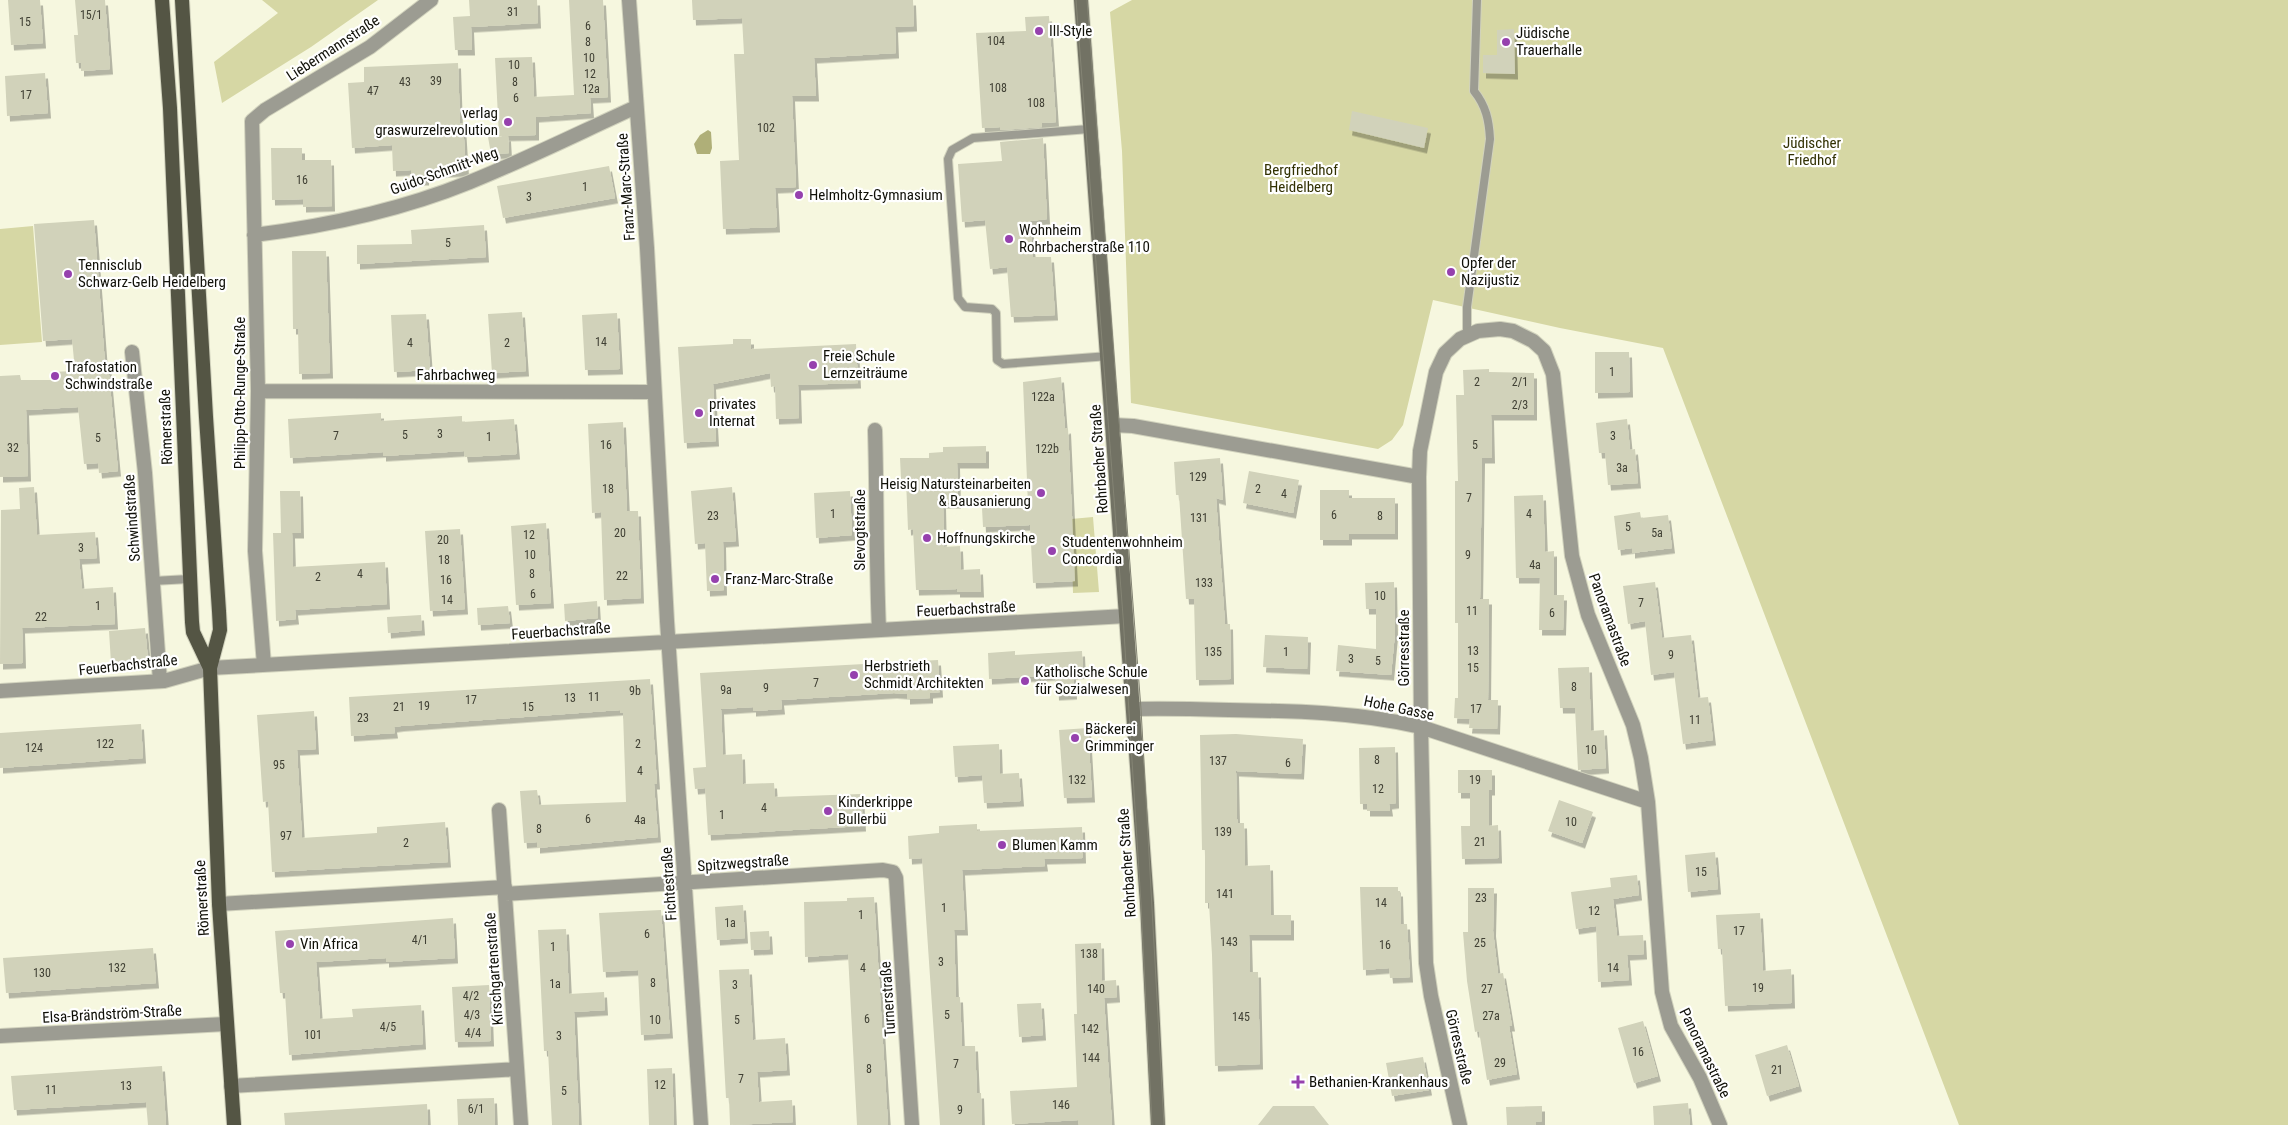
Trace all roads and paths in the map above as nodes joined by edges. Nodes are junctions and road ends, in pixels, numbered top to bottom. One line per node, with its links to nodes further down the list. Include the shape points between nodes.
1 (162, 0): 19 (main road, Römerstraße, via 170,108)
2 (182, 0): 25 (main road, Römerstraße, via 220,630)
3 (431, 0): 8 (street, Liebermannstraße, via 370,47)
4 (629, 0): 7 (street, Franz-Marc-Straße)
5 (1081, 0): 9 (main road, Rohrbacher Straße)
6 (1477, 0): 11 (lane, via 1474,91 1488,118 1490,139 1467,307)
7 (636, 106): 10 (street, Guido-Schmitt-Weg, via 470,182 409,203 327,224); 15 (street, Franz-Marc-Straße)
8 (252, 121): 10 (street, Philipp-Otto-Runge-Straße)
9 (1089, 129): 13 (main road, Rohrbacher Straße); 13 (lane, via 973,138 952,150 948,159 958,298 964,307 992,309 996,313 997,360 1003,364)
10 (254, 235): 14 (street, Philipp-Otto-Runge-Straße)
11 (1467, 335): 18 (street, Panoramastraße, via 1445,353 1436,372 1420,450); 30 (street, Panoramastraße, via 1489,329 1512,331 1533,340 1549,361 1556,388 1572,556 1588,615 1632,725 1642,758)
12 (132, 352): 20 (street, Schwindstraße)
13 (1108, 356): 16 (main road, Rohrbacher Straße)
14 (258, 391): 15 (street, Fahrbachweg); 24 (street, Philipp-Otto-Runge-Straße, via 255,551)
15 (654, 392): 23 (street, Franz-Marc-Straße)
16 (1113, 426): 18 (street, via 1133,426); 21 (main road, Rohrbacher Straße)
17 (875, 430): 22 (street, Slevogtstraße)
18 (1419, 477): 29 (street, Görresstraße)
19 (189, 579): 20 (lane); 25 (main road, Römerstraße, via 193,632)
20 (153, 581): 26 (street, Schwindstraße)
21 (1126, 616): 22 (street, Feuerbachstraße); 28 (main road, Rohrbacher Straße)
22 (879, 630): 23 (street, Feuerbachstraße)
23 (668, 641): 24 (street, Feuerbachstraße); 33 (street, Fichtestraße)
24 (264, 665): 25 (street, Feuerbachstraße)
25 (210, 668): 26 (street, Feuerbachstraße); 35 (main road, Römerstraße)
26 (160, 681): 27 (street, Feuerbachstraße)
27 (0, 691)
28 (1133, 709): 29 (street, Hohe Gasse, via 1346,714); 44 (main road, Rohrbacher Straße)
29 (1421, 727): 30 (street, Hohe Gasse); 45 (street, Görresstraße, via 1426,963)
30 (1648, 802): 46 (street, Panoramastraße, via 1662,992 1671,1026 1700,1078)
31 (499, 810): 34 (street, Kirschgartenstraße)
32 (892, 872): 33 (street, Spitzwegstraße, via 882,870); 43 (street, Turnerstraße, via 896,878)
33 (686, 883): 34 (street, Spitzwegstraße); 42 (street, Fichtestraße)
34 (505, 890): 35 (street, Spitzwegstraße); 38 (street, Kirschgartenstraße)
35 (219, 904): 36 (main road, Römerstraße)
36 (226, 1024): 37 (street, Elsa-Brändström-Straße); 39 (main road, Römerstraße)
37 (0, 1036)
38 (517, 1069): 39 (street); 41 (street, Kirschgartenstraße)
39 (231, 1086): 40 (main road, Römerstraße)
40 (234, 1125)
41 (521, 1125)
42 (701, 1125)
43 (912, 1125)
44 (1158, 1125)
45 (1460, 1125)
46 (1720, 1125)

